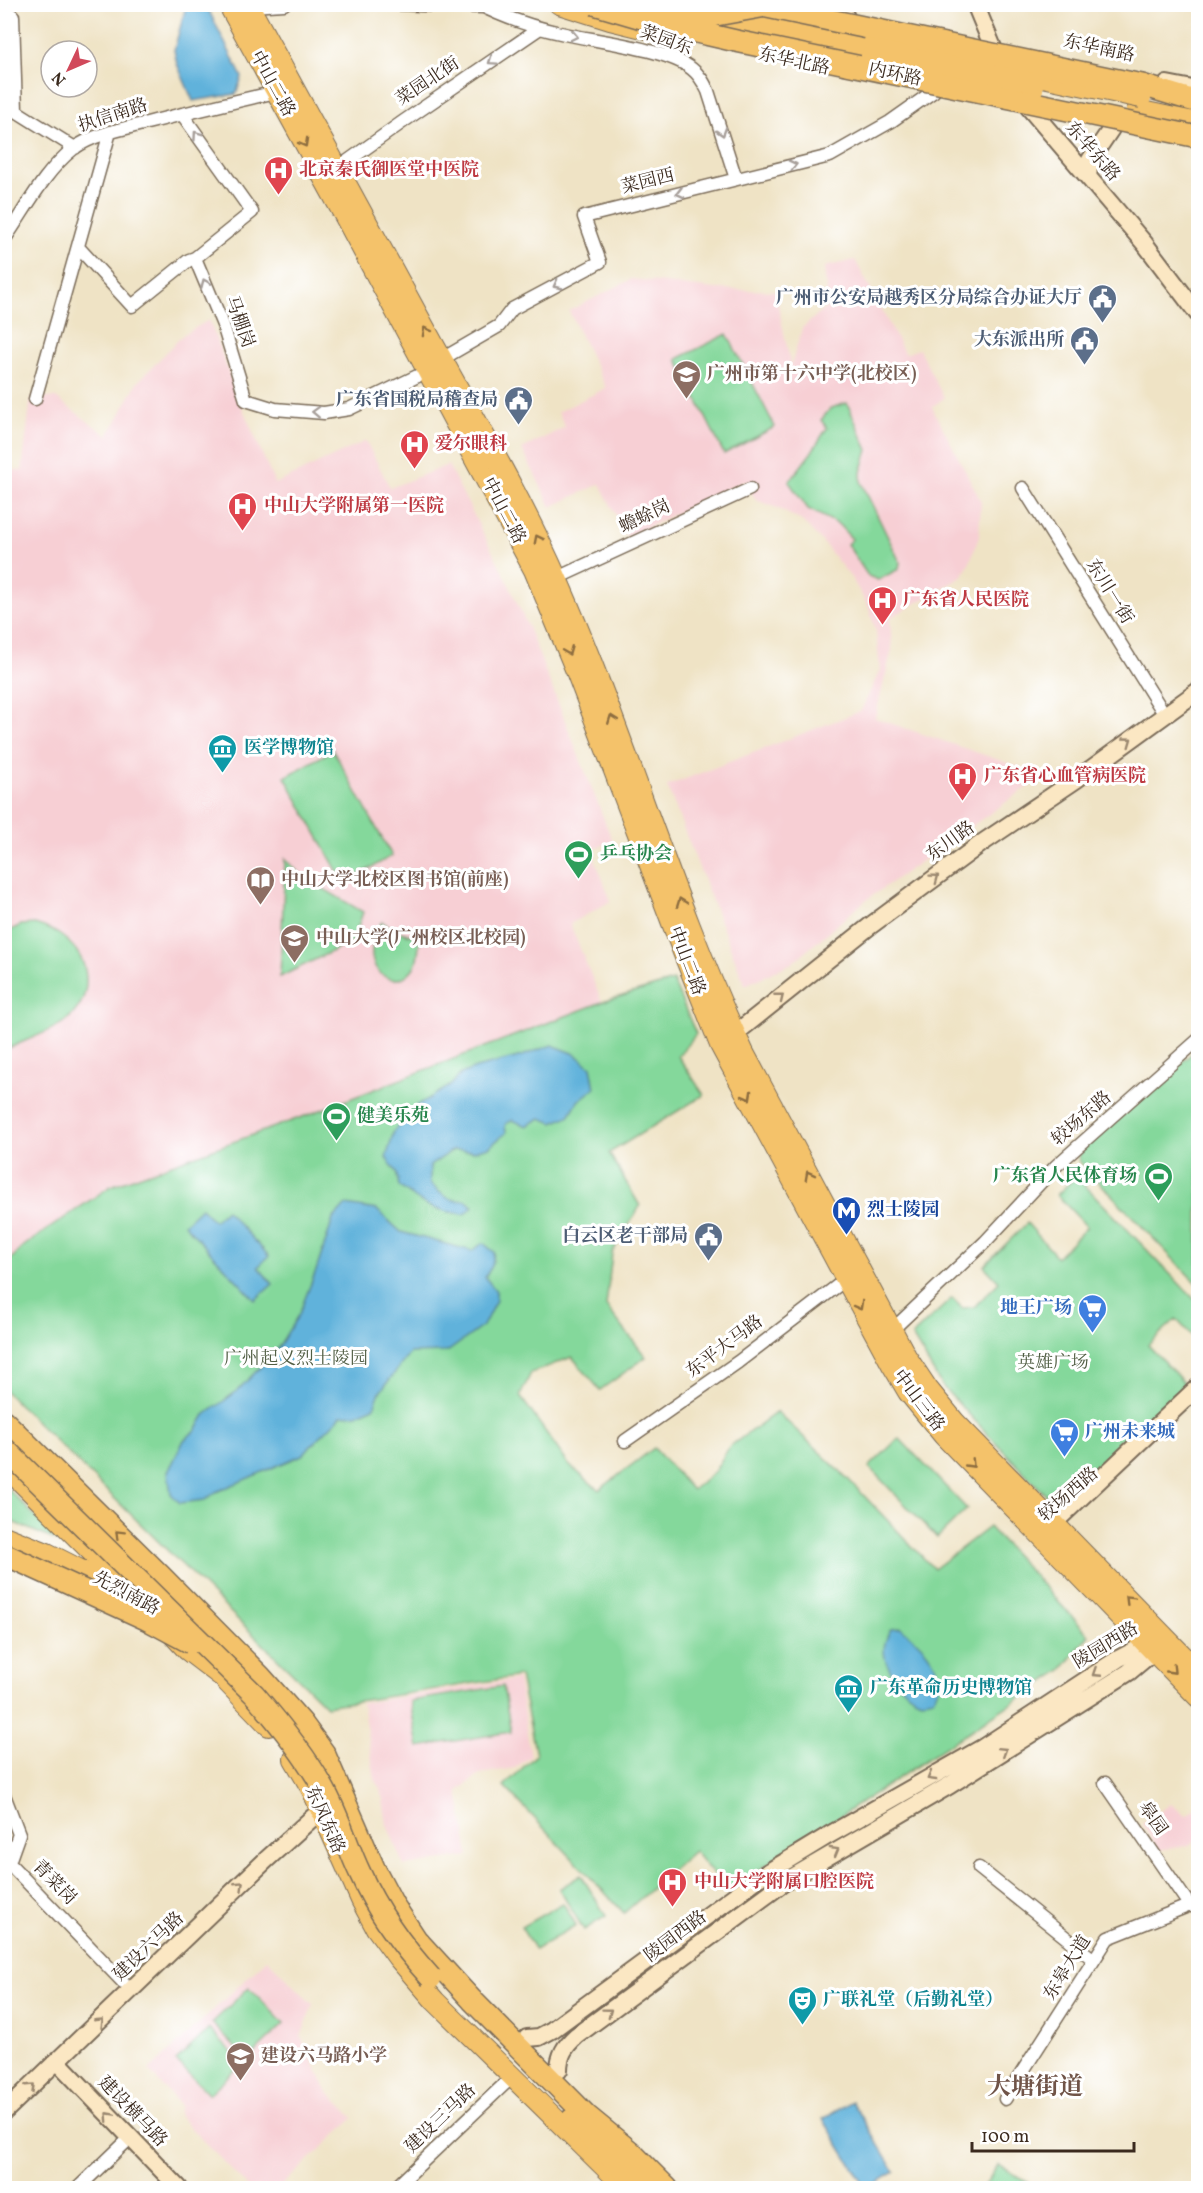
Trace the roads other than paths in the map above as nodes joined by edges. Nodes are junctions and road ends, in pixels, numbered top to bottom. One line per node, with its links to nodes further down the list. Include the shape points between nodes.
1 (228, 4): 23 (main road, 中山二路)
2 (284, 4): 8 (street)
3 (391, 4): 10 (street, 菜园东)
4 (559, 4): 16 (main road, 东华北路)
5 (639, 4): 14 (main road)
6 (694, 4): 11 (main road)
7 (975, 4): 18 (street, 东华东路)
8 (248, 5): 40 (main road, 中山二路)
9 (596, 5): 11 (highway, bridge, via 637,13 695,17); 34 (highway, 内环路, bridge, via 662,24)
10 (481, 6): 15 (street, 菜园东)
11 (777, 7): 13 (street); 14 (street); 19 (main road); 21 (highway, bridge)
12 (4, 9): 29 (street, via 13,16)
13 (842, 11): 17 (street)
14 (729, 27): 16 (main road); 19 (main road)
15 (540, 28): 40 (street, 菜园北街, one-way to 40); 42 (street, 菜园东, one-way to 42, via 655,52 692,69 708,91)
16 (650, 31): 24 (street, 东华北路)
17 (957, 39): 18 (street); 20 (street); 24 (street, via 958,76)
18 (992, 46): 20 (street, 东华东路); 22 (street, 东华南路)
19 (872, 48): 31 (main road, bridge); 33 (main road, bridge)
20 (999, 63): 25 (street, 东华东路); 28 (street)
21 (1142, 85): 26 (highway); 28 (highway)
22 (1198, 90)
23 (276, 92): 32 (street, 执信南路); 47 (main road, 中山二路, one-way to 47)
24 (942, 92): 27 (street, 东华北路); 42 (street, 菜园西, one-way to 24, via 830,156)
25 (1017, 93): 27 (street); 30 (street, 东华东路); 35 (street)
26 (1198, 97)
27 (981, 100): 30 (street, 东华北路)
28 (1198, 103)
29 (10, 111): 39 (street)
30 (1031, 111): 34 (street); 41 (street, 东华东路)
31 (1198, 111)
32 (182, 114): 36 (street, 执信南路); 45 (street, one-way to 32, via 252,212)
33 (1198, 123)
34 (1113, 125): 35 (highway, bridge); 37 (highway, 内环路, bridge); 38 (street); 41 (street, via 1090,160)
35 (1198, 130)
36 (110, 132): 39 (street, 执信南路); 44 (street)
37 (1198, 137)
38 (1198, 147)
39 (75, 148): 43 (street, 执信南路, via 36,190)
40 (338, 168): 47 (main road, 中山二路, one-way to 40)
41 (1088, 177): 46 (street, 东华东路)
42 (736, 179): 47 (street, 菜园西, one-way to 47, via 584,217 600,262 512,309 499,326)
43 (6, 235)
44 (78, 248): 45 (street, via 132,306); 48 (street)
45 (195, 258): 47 (street, 马棚岗, one-way to 45, via 349,409 324,413 275,409 246,400 223,324)
46 (1198, 314)
47 (435, 365): 51 (main road, 中山二路, one-way to 47, via 505,476); 52 (main road, 中山二路, via 530,562)
48 (35, 399)
49 (1023, 488): 54 (street, 东川一街)
50 (750, 489): 51 (street, 蟾蜍岗)
51 (557, 578): 52 (main road, 中山二路)
52 (566, 623): 55 (main road, 中山二路, via 696,940)
53 (1198, 691): 54 (street, 东川路)
54 (1165, 715): 55 (street, 东川路, one-way to 54, via 972,850)
55 (728, 1039): 57 (main road, 中山三路, one-way to 57); 58 (main road, 中山三路, one-way to 55)
56 (1198, 1041): 58 (street, 较场东路, via 1056,1166 985,1242)
57 (845, 1280): 62 (street, 东平大马路); 65 (main road, 中山三路, one-way to 65, via 892,1365 943,1435)
58 (892, 1330): 65 (main road, 中山三路, via 937,1401)
59 (1198, 1387): 65 (street, 较场西路)
60 (1198, 1401): 65 (street, 较场西路)
61 (4, 1421): 71 (highway, 东风东路, one-way to 61)
62 (625, 1441)
63 (4, 1449): 75 (highway, bridge)
64 (4, 1465): 72 (main road, 东风东路)
65 (1054, 1532): 73 (main road, 中山三路)
66 (4, 1536): 67 (main road, 先烈南路)
67 (36, 1549): 70 (main road, via 41,1560 35,1573); 72 (main road, 先烈南路)
68 (4, 1554): 75 (highway, bridge, via 146,1618)
69 (4, 1566): 70 (main road, 先烈南路)
70 (27, 1575): 74 (main road, 先烈南路)
71 (160, 1575): 76 (highway, 东风东路); 91 (highway, 东风东路, via 320,1727 341,1764 377,1852 407,1903 443,1951)
72 (141, 1601): 74 (main road, 东风东路); 76 (main road, 先烈南路)
73 (1155, 1643): 77 (main road, 中山三路); 78 (main road, 中山三路, one-way to 78); 85 (street, 陵园西路, one-way to 85); 86 (street, 陵园西路, one-way to 73, via 950,1785 1129,1672)
74 (187, 1650): 82 (main road, 东风东路, via 221,1676 268,1725 300,1768)
75 (218, 1660): 104 (highway, bridge, via 254,1694 308,1763 325,1791 380,1913 404,1948)
76 (243, 1660): 79 (highway, 东风东路, via 311,1734)
77 (1198, 1671)
78 (1198, 1697)
79 (331, 1767): 82 (street, via 332,1781); 99 (highway, 东风东路, via 374,1868 416,1939 587,2116)
80 (1105, 1783): 87 (street, 皋园)
81 (4, 1795): 83 (street, 青菜岗, via 19,1834)
82 (321, 1810): 93 (street, 建设六马路, one-way to 82); 95 (main road, 东风东路, via 353,1884 386,1943 429,1994)
83 (7, 1860): 89 (street, 青菜岗)
84 (979, 1869): 88 (street)
85 (760, 1877): 86 (street); 90 (street, 陵园西路)
86 (779, 1886): 92 (street, 陵园西路, one-way to 86)
87 (1194, 1904): 88 (street, 东皋大道, via 1108,1938)
88 (1094, 1960): 96 (street, 东皋大道)
89 (123, 1982)
90 (560, 2024): 91 (street, 陵园西路, via 539,2037); 92 (street, via 561,2033)
91 (527, 2038): 94 (highway, 东风东路)
92 (573, 2039): 94 (street, 陵园西路, via 559,2059)
93 (58, 2062): 97 (street, 建设六马路, one-way to 93); 98 (street, 建设横马路, one-way to 93)
94 (559, 2070): 99 (highway, 东风东路, via 596,2107)
95 (512, 2077): 102 (street, 建设三马路); 103 (main road, 东风东路)
96 (1005, 2099)
97 (4, 2112)
98 (130, 2138): 100 (street); 101 (street, 建设横马路)
99 (631, 2152): 105 (highway, 东风东路)
100 (78, 2188)
101 (179, 2188)
102 (395, 2188)
103 (626, 2188)
104 (642, 2188)
105 (667, 2188)

